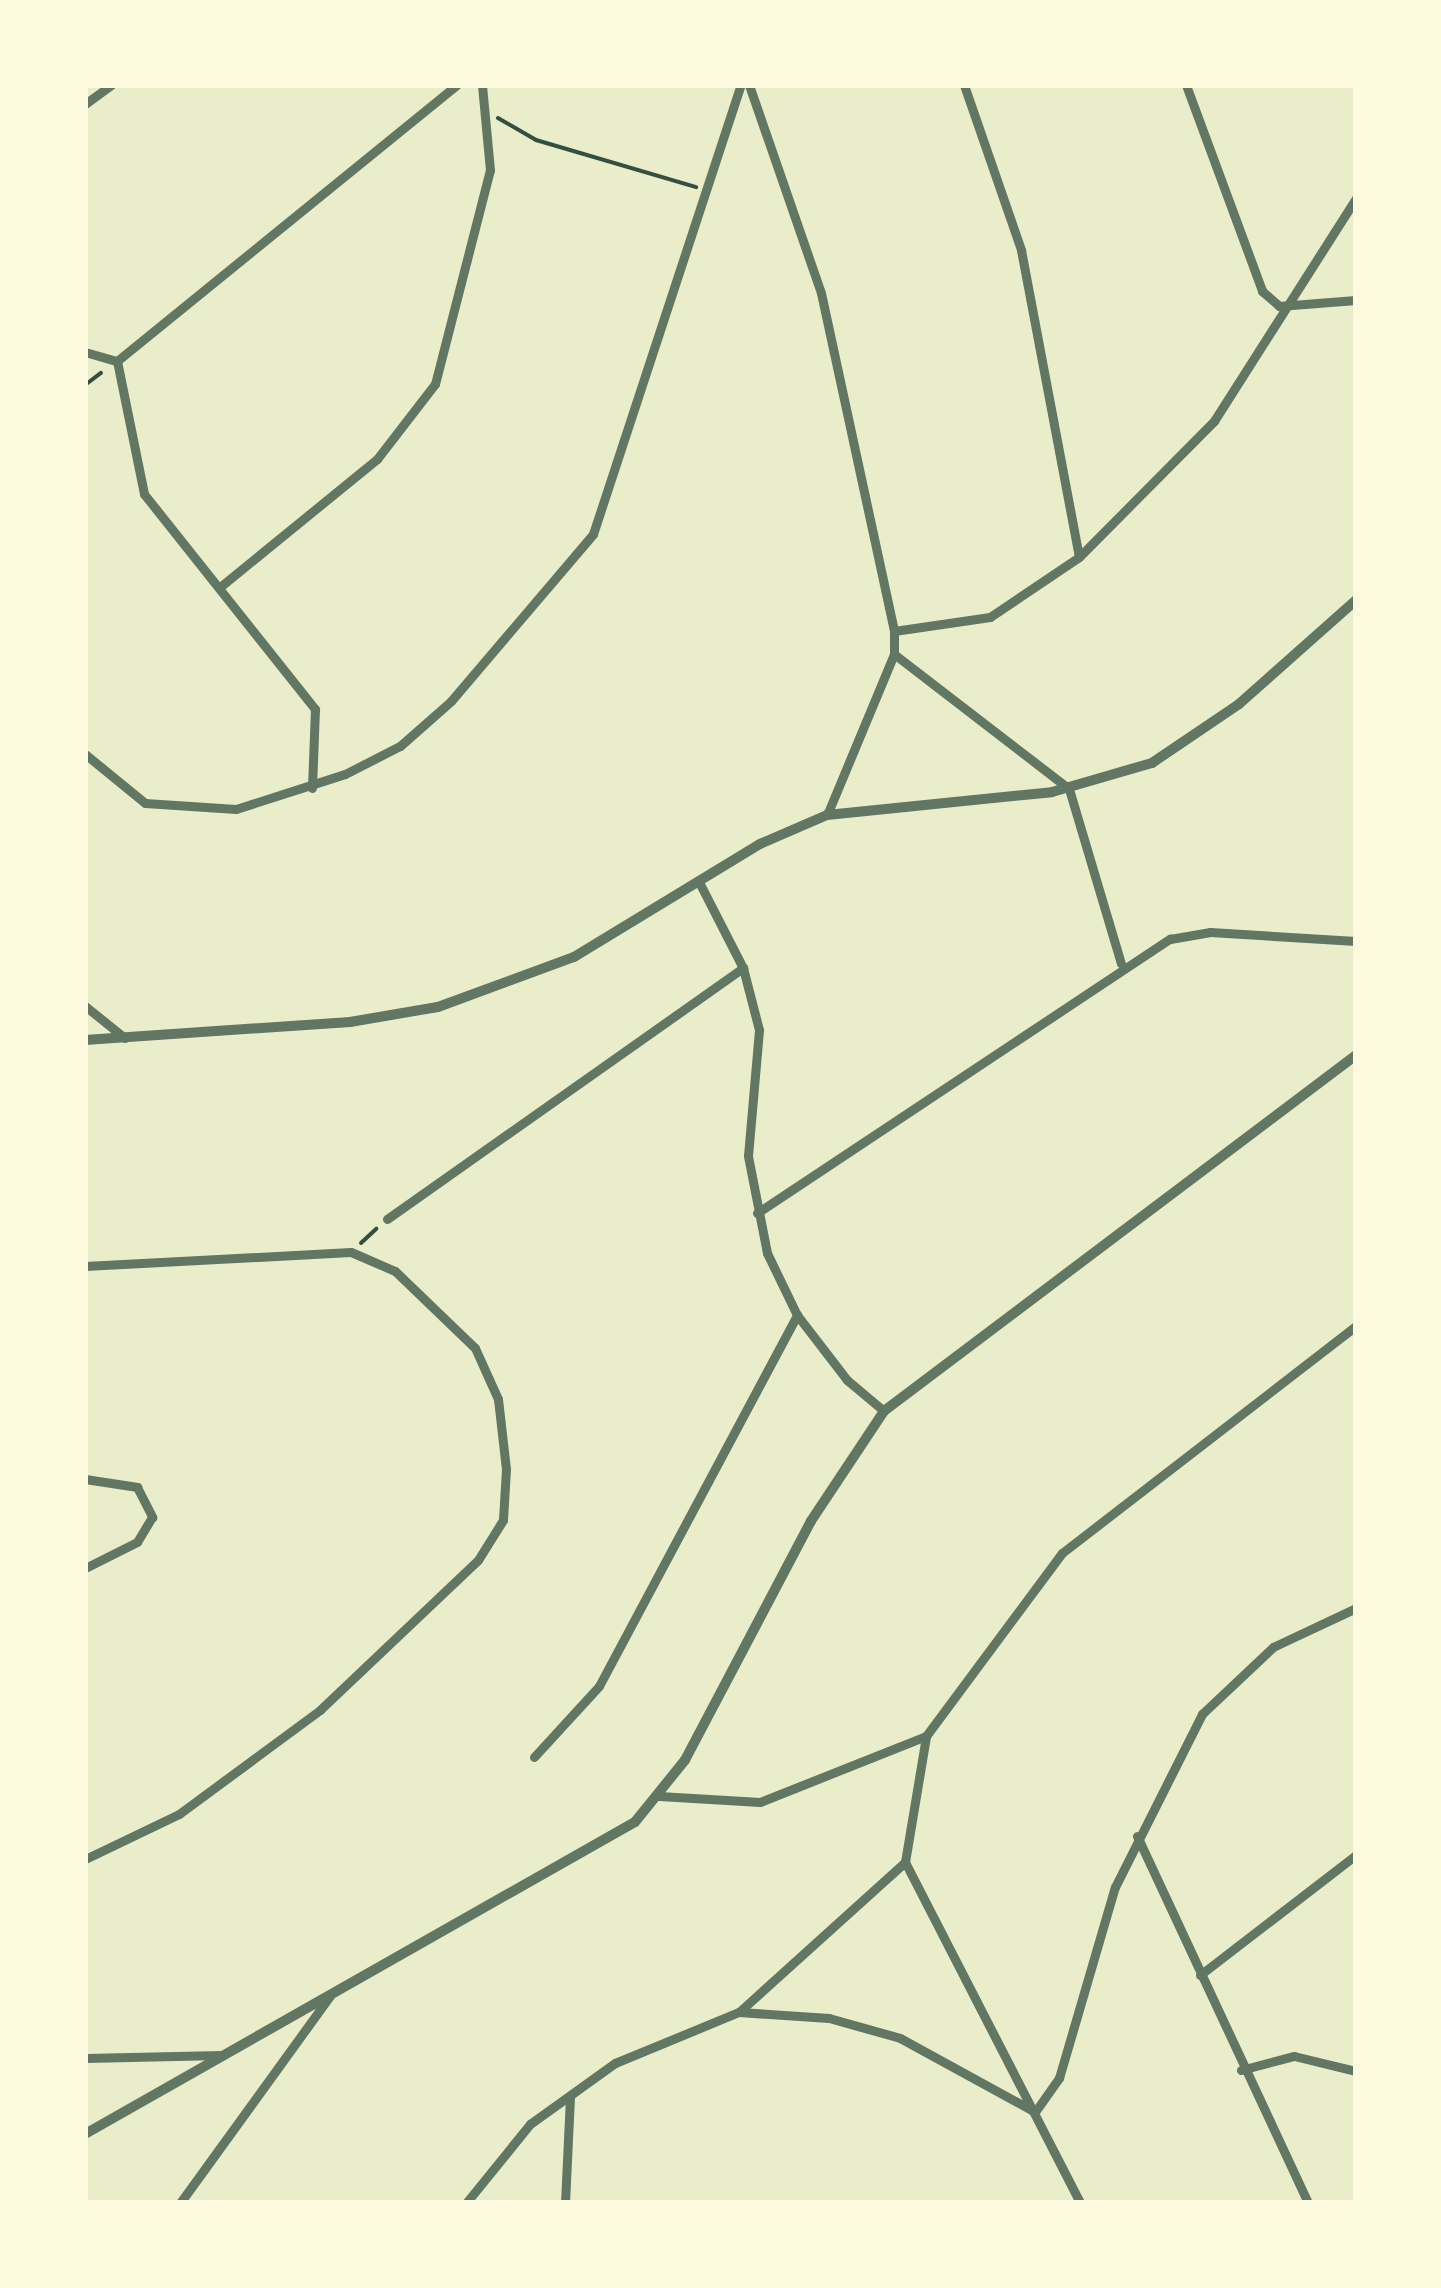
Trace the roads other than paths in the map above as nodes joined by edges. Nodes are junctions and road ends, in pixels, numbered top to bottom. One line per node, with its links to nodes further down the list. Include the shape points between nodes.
1 (111, 85): 8 (street)
2 (457, 85): 13 (street)
3 (482, 85): 15 (street, via 490,112 480,230 435,384 378,459)
4 (740, 85): 20 (street, via 712,191 593,534 451,702 400,746)
5 (749, 85): 17 (street, via 821,293)
6 (964, 85): 14 (street, via 1021,250)
7 (1186, 85): 11 (street, via 1249,269)
8 (85, 104)
9 (1356, 198): 11 (street)
10 (1356, 300): 11 (street)
11 (1279, 306): 14 (street, via 1214,421)
12 (85, 352): 13 (street)
13 (117, 361): 15 (street, via 144,494)
14 (1079, 557): 17 (street, via 990,618)
15 (220, 587): 20 (street, via 304,685 319,730)
16 (1356, 600): 21 (street, via 1194,738 1152,764)
17 (894, 630): 18 (street)
18 (894, 654): 21 (street); 22 (street)
19 (85, 754): 20 (street, via 145,803 183,812)
20 (312, 788)
21 (1070, 789): 22 (street); 25 (street)
22 (827, 815): 23 (street)
23 (700, 882): 26 (street); 28 (street, via 574,957 438,1007)
24 (1356, 941): 25 (street, via 1210,932)
25 (1121, 963): 31 (street)
26 (744, 968): 31 (street, via 758,1030 748,1156); 32 (street)
27 (85, 1006): 28 (street)
28 (125, 1038): 29 (street)
29 (85, 1040)
30 (1356, 1056): 36 (street)
31 (757, 1214): 34 (street)
32 (387, 1219)
33 (85, 1266): 45 (street, via 351,1252 395,1271 474,1348 498,1399 503,1520 478,1560 320,1710 180,1814)
34 (797, 1314): 36 (street, via 847,1380); 41 (street, via 598,1686)
35 (1356, 1326): 40 (street, via 1062,1553)
36 (884, 1411): 42 (street, via 811,1521)
37 (85, 1478): 38 (street, via 137,1487 152,1517 137,1542)
38 (85, 1568)
39 (1356, 1608): 43 (street, via 1234,1674 1160,1782)
40 (926, 1736): 42 (street, via 760,1802); 46 (street)
41 (534, 1757)
42 (659, 1796): 48 (street, via 605,1845)
43 (1137, 1836): 47 (street); 55 (street, via 1059,2078)
44 (1356, 1855): 47 (street)
45 (85, 1860)
46 (906, 1862): 49 (street); 55 (street)
47 (1200, 1975): 52 (street)
48 (332, 1994): 50 (street); 57 (street)
49 (739, 2012): 54 (street, via 668,2036); 55 (street, via 829,2018 900,2038)
50 (232, 2055): 51 (street); 56 (street)
51 (85, 2058)
52 (1241, 2070): 53 (street, via 1294,2056); 61 (street)
53 (1356, 2070)
54 (570, 2096): 58 (street, via 508,2145); 59 (street)
55 (1034, 2112): 60 (street)
56 (85, 2134)
57 (180, 2203)
58 (466, 2203)
59 (565, 2203)
60 (1080, 2203)
61 (1308, 2203)

